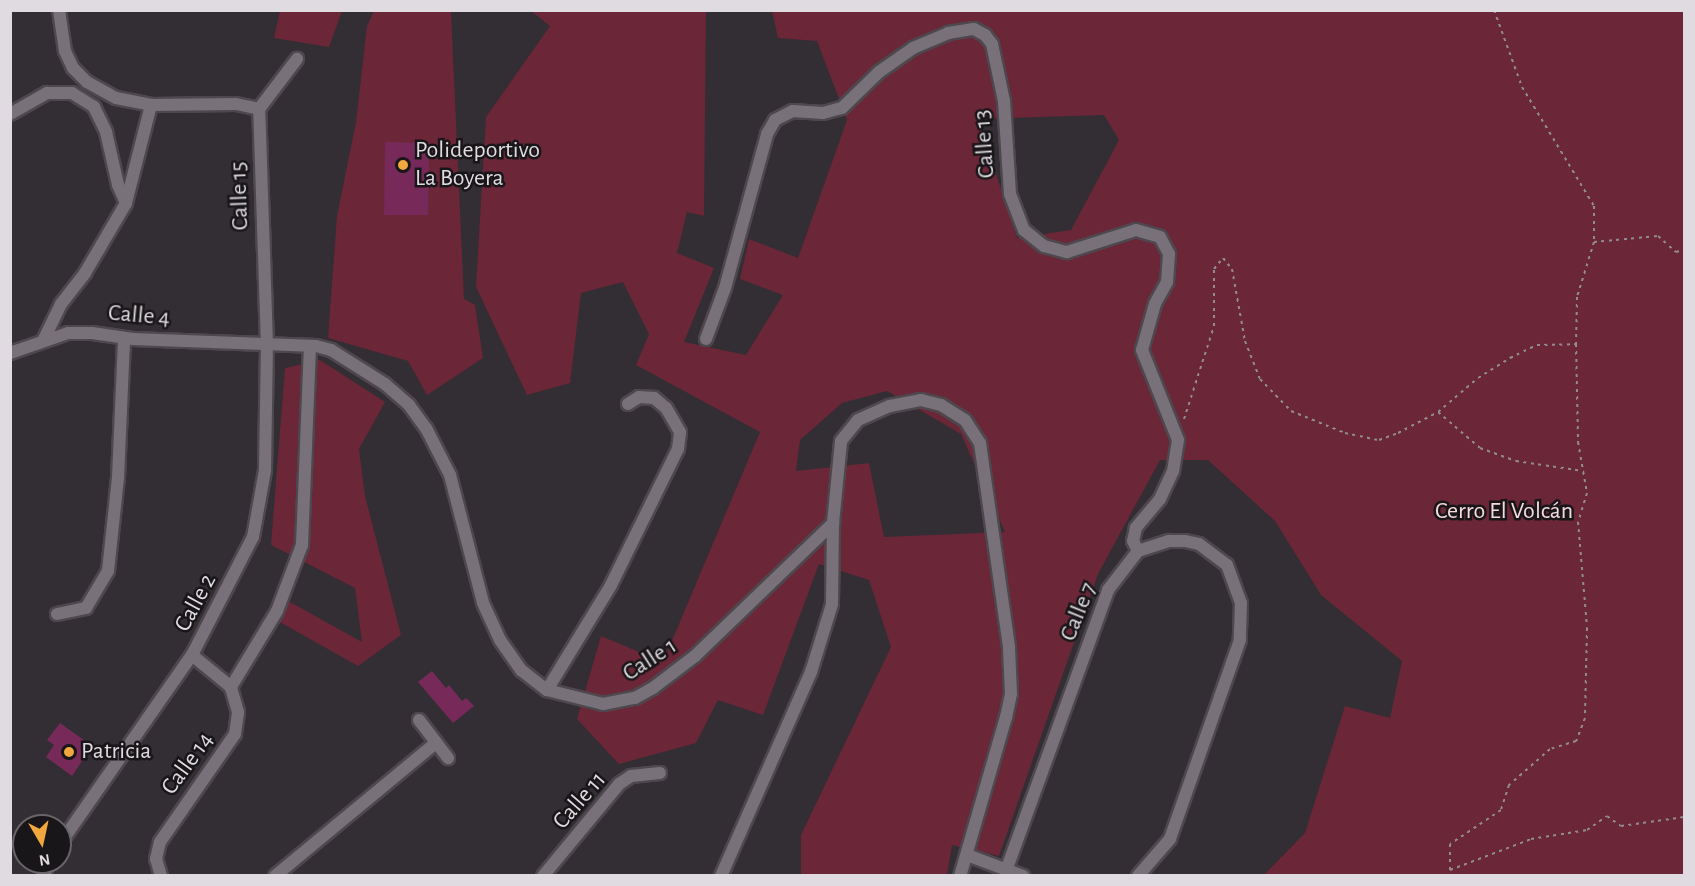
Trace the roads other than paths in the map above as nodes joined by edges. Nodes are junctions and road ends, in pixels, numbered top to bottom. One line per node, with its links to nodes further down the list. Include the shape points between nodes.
1 (59, 10): 3 (street, via 65,51 87,82 116,98)
2 (297, 59): 4 (street)
3 (151, 105): 4 (street, via 237,104); 6 (street)
4 (259, 109): 10 (street, Calle 15)
5 (10, 114): 6 (street, via 46,93 72,93 94,108 106,132)
6 (126, 203): 8 (street, via 85,273 61,303)
7 (124, 338): 8 (street, Calle 4, via 68,333); 10 (street, Calle 4); 16 (street, via 117,489 108,571 86,609)
8 (44, 339): 12 (street, Calle 4)
9 (706, 339): 15 (street, Calle 13, via 725,288 767,134 775,120 793,111 823,113 842,108 879,72 913,48 948,33 974,29 992,44 1004,101 1010,194 1024,230 1044,246 1067,252 1136,230 1160,237 1169,254 1167,282 1155,304 1142,350 1178,440 1173,471 1160,499 1136,528 1132,541)
10 (267, 345): 11 (street, Calle 1); 17 (street, Calle 2, via 265,470 253,537)
11 (310, 346): 18 (street, via 302,545 277,611); 19 (street, Calle 1, via 331,350 385,384 409,405 426,428 450,476 483,603 500,640 521,670)
12 (10, 353)
13 (628, 404): 19 (street, via 639,397 654,398 666,408 680,432 678,449 611,585)
14 (833, 523): 19 (street, Calle 1, via 732,624 653,688 635,698 603,704); 25 (street, via 841,441 858,420 890,406 921,400 941,405 965,420 980,443 1009,648 1011,694); 30 (street, via 832,604 818,649)
15 (1138, 551): 26 (street, Calle 7, via 1107,590); 33 (street, via 1169,541 1185,541 1215,554 1235,583 1241,621 1240,640 1174,830 1161,852)
16 (57, 614)
17 (192, 655): 18 (street); 24 (street, Calle 2)
18 (231, 687): 27 (street, Calle 14, via 238,712 235,734 160,842 156,858)
19 (547, 690)
20 (418, 720): 21 (street)
21 (436, 743): 22 (street); 28 (street)
22 (448, 758)
23 (660, 773): 29 (street, Calle 11, via 631,776 619,784)
24 (72, 827)
25 (967, 855): 26 (street); 31 (street)
26 (1007, 868): 32 (street)
27 (161, 876)
28 (275, 876)
29 (543, 876)
30 (721, 876)
31 (960, 876)
32 (1023, 876)
33 (1138, 876)

